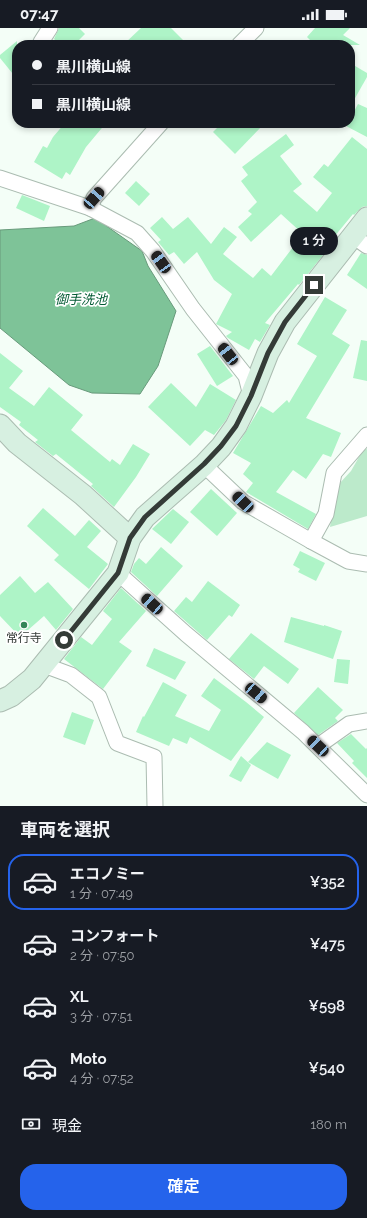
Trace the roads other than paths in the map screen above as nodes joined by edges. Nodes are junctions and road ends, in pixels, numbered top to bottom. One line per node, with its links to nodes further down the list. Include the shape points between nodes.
1 (50, 28): 3 (street)
2 (256, 28): 4 (street)
3 (42, 40)
4 (244, 40)
5 (157, 128): 7 (street, via 94,198)
6 (0, 178): 7 (street)
7 (90, 208): 10 (street, via 137,233 153,251 193,309 246,376)
8 (367, 218): 9 (main road)
9 (360, 241): 10 (main road, via 285,322 268,353)
10 (251, 396): 13 (main road, via 236,426)
11 (0, 425): 14 (main road, via 17,443 83,495)
12 (367, 435): 15 (street, via 334,473 326,514)
13 (204, 464): 14 (main road, via 145,517); 15 (street, via 243,502)
14 (130, 538): 17 (main road)
15 (311, 541): 16 (street, via 348,560)
16 (367, 564)
17 (118, 573): 18 (main road); 21 (street)
18 (44, 665): 19 (main road, via 32,679 11,696); 23 (street, via 71,676 99,697 117,743 154,757)
19 (0, 701)
20 (367, 721): 21 (street, via 349,724)
21 (318, 746): 22 (street)
22 (367, 795)
23 (155, 806)

